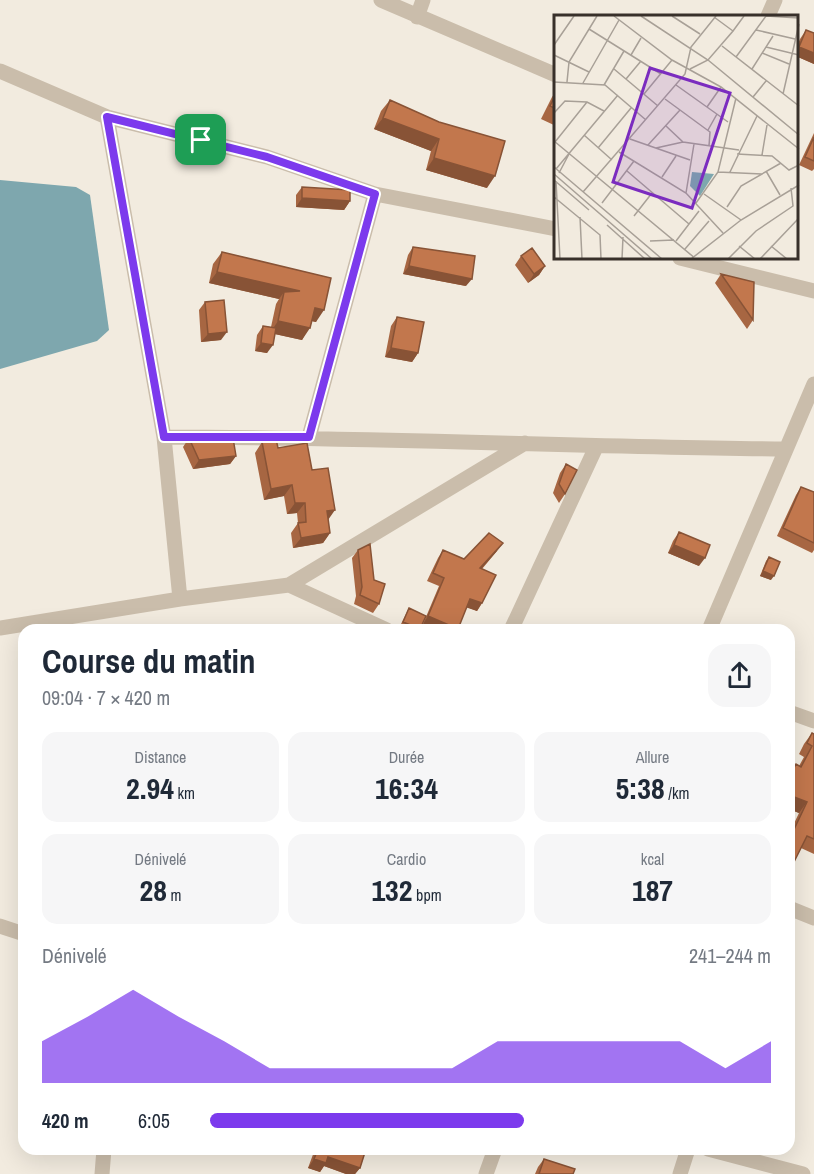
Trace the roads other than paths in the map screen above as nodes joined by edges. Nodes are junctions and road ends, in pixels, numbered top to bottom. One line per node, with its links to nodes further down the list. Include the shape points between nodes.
1 (381, 0): 5 (street)
2 (423, 0): 5 (street)
3 (775, 0): 4 (street)
4 (768, 15)
5 (417, 17): 7 (street)
6 (0, 71): 8 (street)
7 (554, 74)
8 (107, 117): 9 (street, via 267,157); 14 (street)
9 (375, 194): 10 (street); 15 (street)
10 (554, 229)
11 (688, 260): 12 (street)
12 (814, 291)
13 (814, 384): 18 (street)
14 (164, 437): 15 (street); 20 (street)
15 (309, 437): 16 (street)
16 (525, 443): 17 (street); 19 (street)
17 (596, 447): 18 (street); 23 (street)
18 (786, 449): 24 (street)
19 (289, 585): 20 (street); 22 (street)
20 (180, 599): 21 (street)
21 (48, 624)
22 (374, 624)
23 (515, 624)
24 (712, 624)
25 (18, 627): 26 (street)
26 (0, 628)
27 (795, 714): 28 (street)
28 (814, 721)
29 (795, 910): 30 (street)
30 (814, 918)
31 (0, 926): 32 (street)
32 (18, 932)
33 (104, 1155): 37 (street)
34 (493, 1155): 38 (street)
35 (686, 1155): 39 (street)
36 (731, 1155): 40 (street)
37 (102, 1174)
38 (486, 1174)
39 (680, 1174)
40 (803, 1174)

